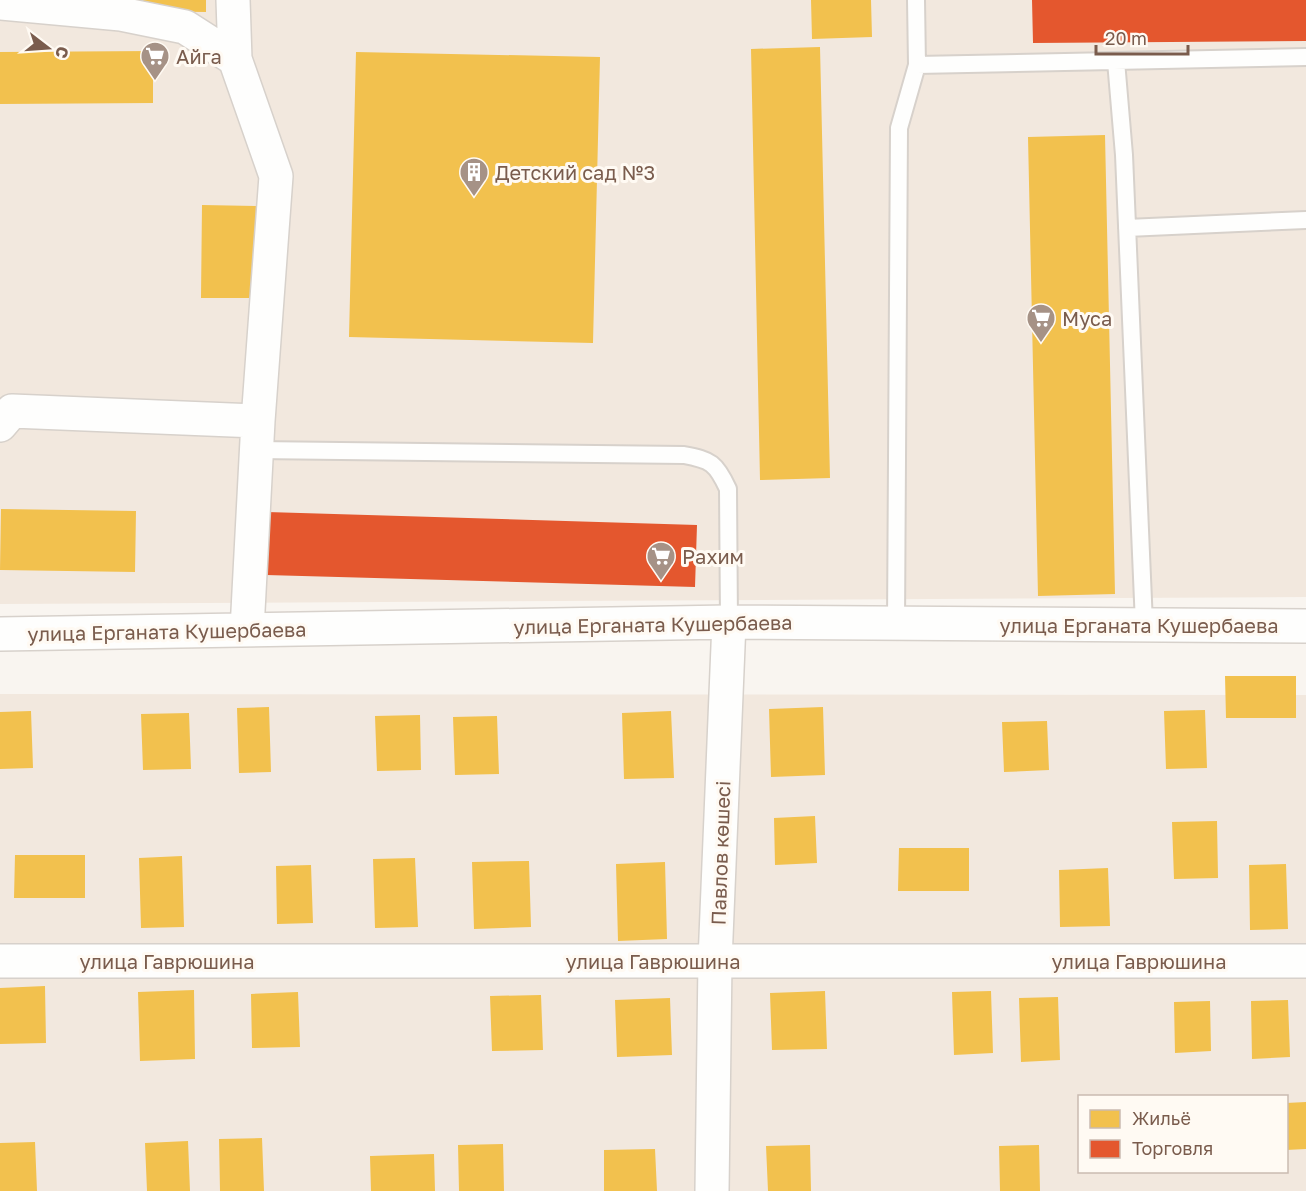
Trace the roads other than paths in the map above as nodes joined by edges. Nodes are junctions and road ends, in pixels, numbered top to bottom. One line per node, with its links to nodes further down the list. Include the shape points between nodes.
1 (90, 0): 5 (street)
2 (233, 0): 7 (street)
3 (916, 0): 9 (lane)
4 (0, 3): 5 (street)
5 (121, 14): 7 (street, via 185,27)
6 (1306, 57): 8 (lane)
7 (235, 59): 13 (street, via 276,176)
8 (1116, 61): 9 (lane); 11 (lane)
9 (917, 65): 15 (lane, via 899,128)
10 (1306, 220): 11 (lane)
11 (1127, 228): 16 (lane)
12 (0, 425): 13 (street, via 12,411)
13 (257, 435): 14 (lane, via 705,459 720,471 728,489); 18 (street)
14 (729, 622): 15 (street, улица Ерганата Кушербаева); 18 (street, улица Ерганата Кушербаева); 21 (street, Павлов көшесі)
15 (896, 624): 16 (street, улица Ерганата Кушербаева)
16 (1144, 624): 17 (street, улица Ерганата Кушербаева)
17 (1306, 626)
18 (247, 630): 19 (street, улица Ерганата Кушербаева)
19 (0, 634)
20 (0, 961): 21 (street, улица Гаврюшина)
21 (716, 961): 22 (street, улица Гаврюшина); 23 (street, Павлов көшесі)
22 (1306, 961)
23 (712, 1191)

